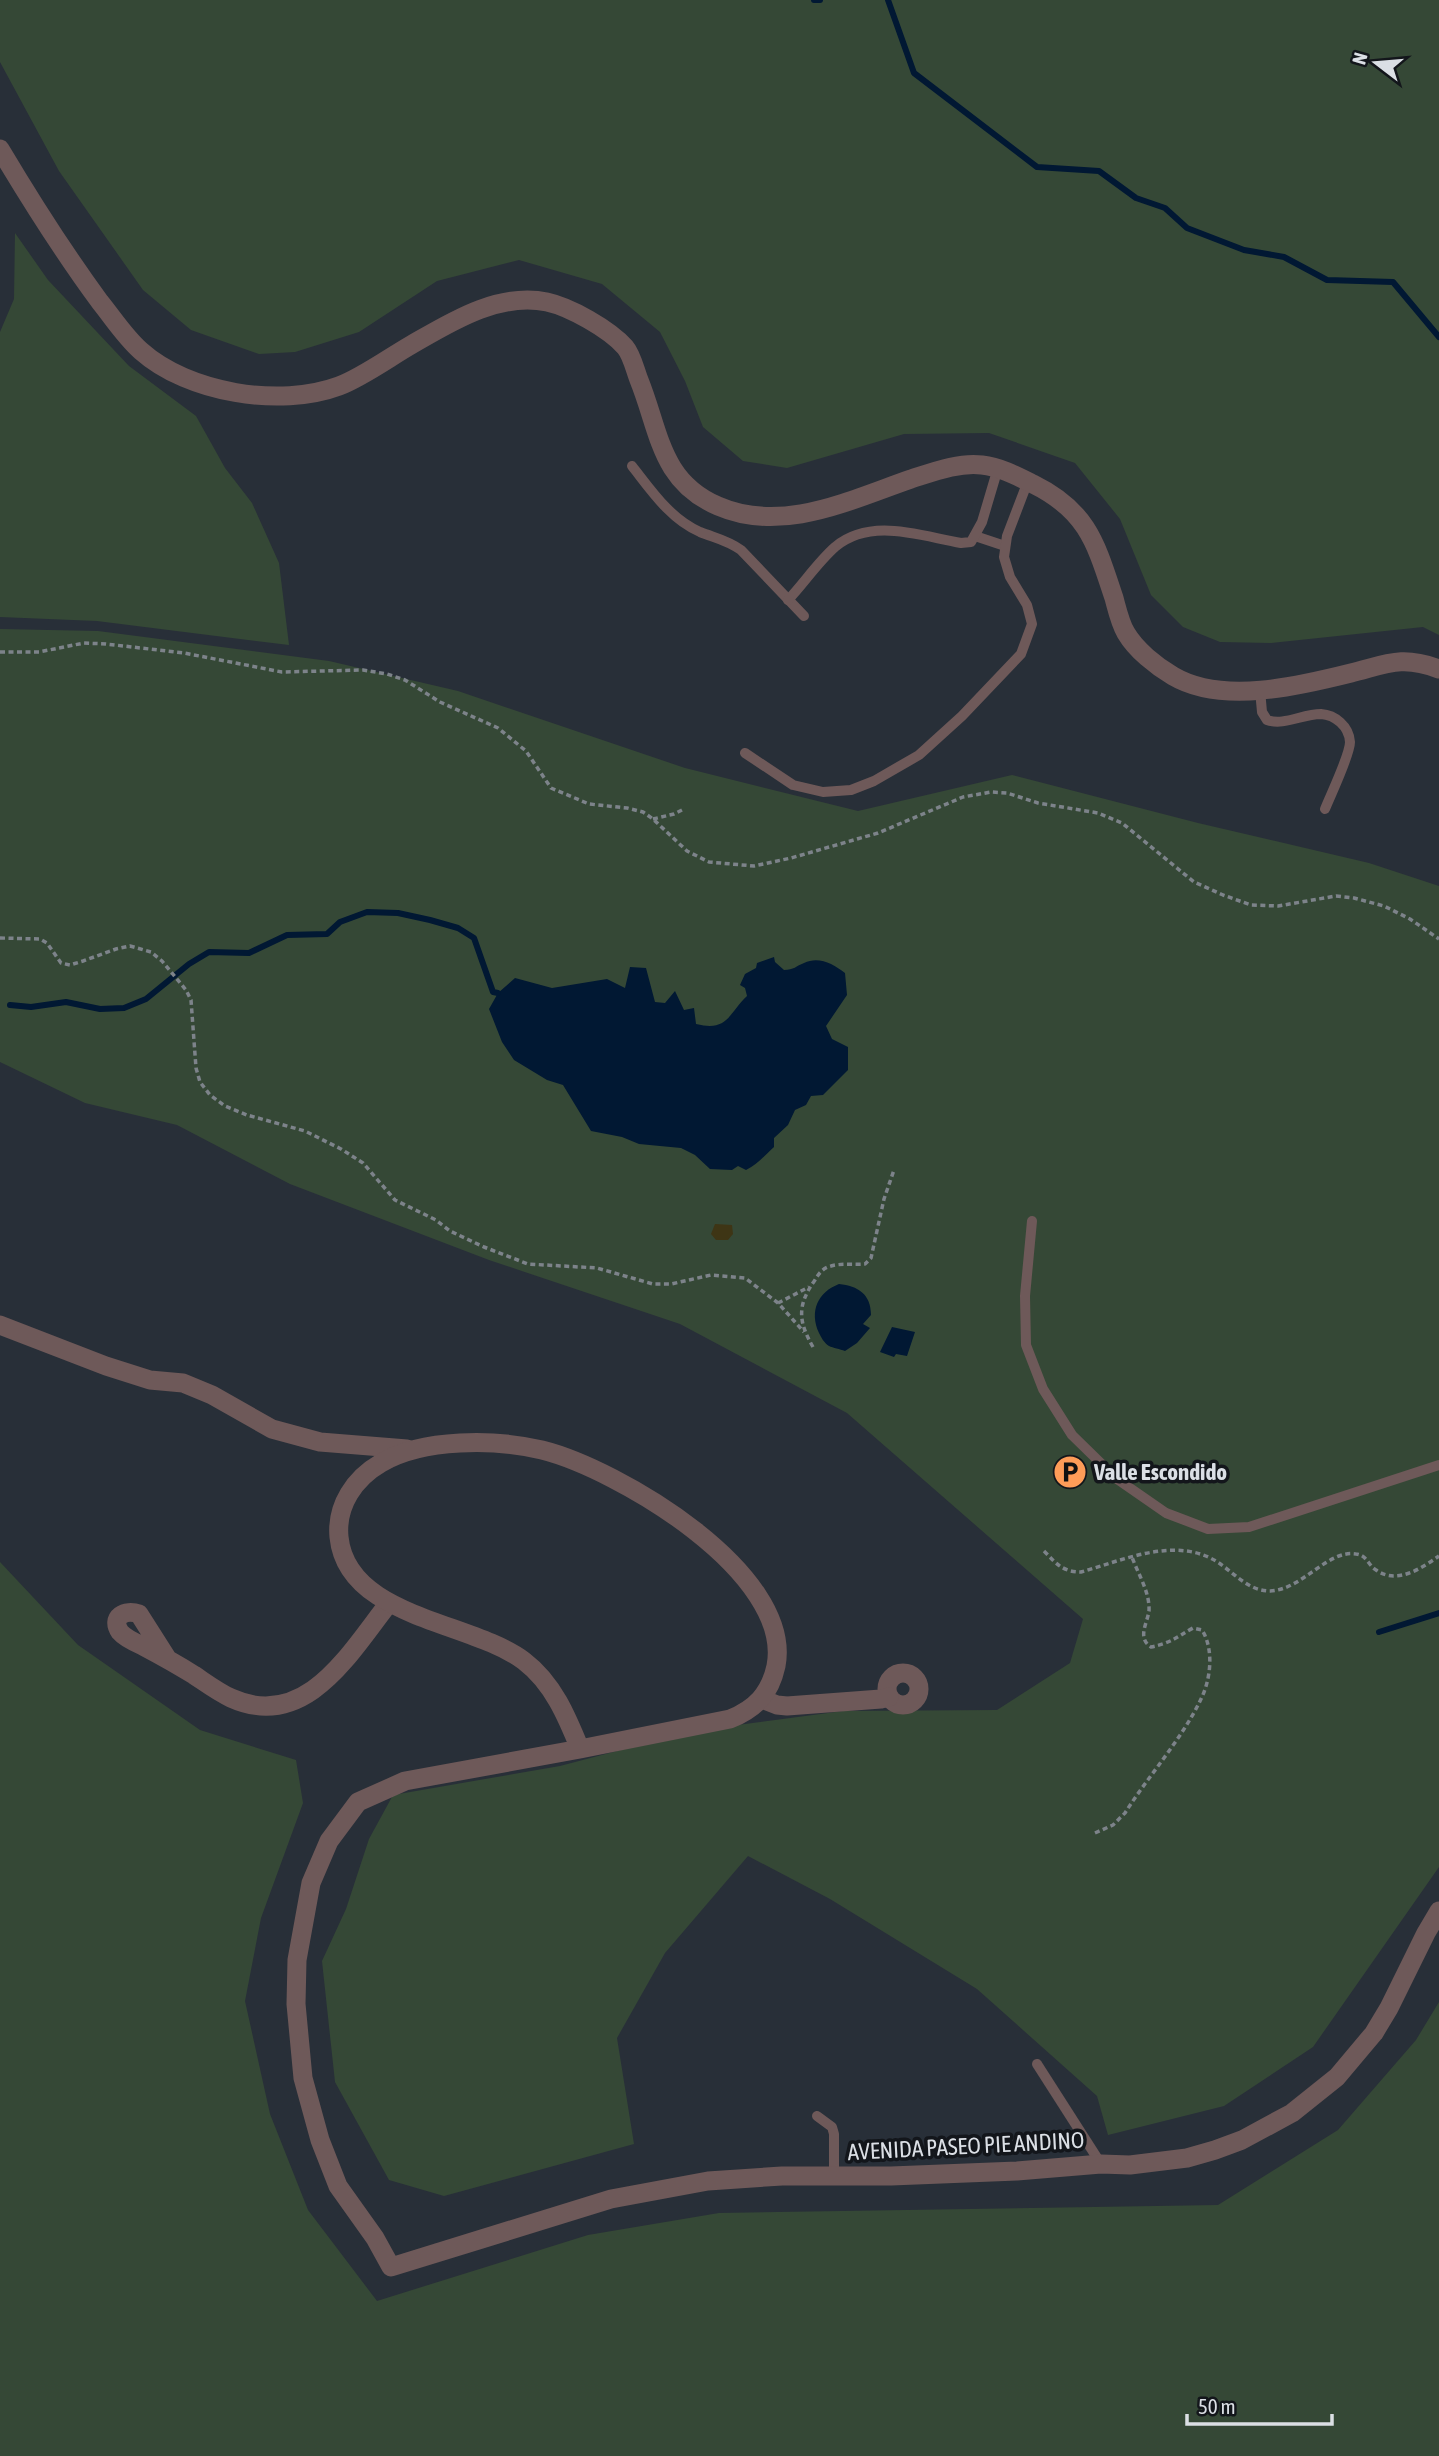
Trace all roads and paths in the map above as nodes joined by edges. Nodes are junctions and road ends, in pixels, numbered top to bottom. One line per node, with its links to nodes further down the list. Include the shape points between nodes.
1 (0, 149): 3 (street, via 119,327 141,352 207,385 252,397 287,397 340,386 450,322 515,300 548,302 588,318 626,348 665,458 687,489 717,506 753,516 797,516 941,469 979,464)
2 (632, 466): 7 (lane, via 677,518 730,542)
3 (998, 468): 4 (street); 5 (lane)
4 (1028, 481): 6 (lane); 11 (street, via 1066,503 1084,524 1099,553 1125,632 1143,654 1174,677 1198,686 1226,692)
5 (975, 536): 6 (lane); 7 (lane, via 971,542 961,543 882,530 861,532 835,547)
6 (1005, 546): 12 (lane, via 1010,578 1027,605 1032,624 1028,639 1021,654 919,755 874,781 850,790 823,792 793,785)
7 (788, 600): 8 (lane)
8 (804, 616)
9 (0, 652): 15 (path, via 106,644 282,672 363,670 387,674 498,728 526,751 551,788 589,804 627,808)
10 (1439, 669): 11 (street, via 1402,661)
11 (1260, 690): 13 (lane, via 1266,720 1320,714 1344,725 1350,744)
12 (745, 753)
13 (1325, 809)
14 (682, 810): 15 (path)
15 (653, 818): 17 (path, via 687,851 709,862 754,866 878,834 963,797 1007,793 1098,813 1122,823 1194,883 1251,905 1354,898 1384,906)
16 (0, 938): 21 (path, via 40,939 61,962 70,965 130,946 151,952 191,1000 196,1068 210,1095 225,1106 305,1131 341,1149 363,1163 395,1200 484,1248 528,1264 597,1268 653,1284 711,1275 745,1278)
17 (1439, 939)
18 (894, 1170): 20 (path, via 871,1258 865,1264 821,1271)
19 (1032, 1221): 27 (lane, via 1026,1345 1043,1389 1072,1435 1118,1479 1166,1513 1208,1528 1249,1527)
20 (810, 1286): 21 (path); 23 (path, via 800,1318)
21 (778, 1303): 23 (path)
22 (0, 1325): 25 (street, via 117,1370 150,1380 183,1382 272,1429)
23 (804, 1332): 24 (path)
24 (813, 1347)
25 (361, 1447): 26 (street); 28 (street)
26 (412, 1450): 28 (street); 35 (street, via 467,1444 540,1450 592,1468 685,1523 740,1573 769,1614 777,1658 771,1686)
27 (1439, 1465)
28 (365, 1474): 32 (street, via 345,1500 339,1536 357,1579)
29 (1044, 1550): 31 (path, via 1069,1572)
30 (1439, 1556): 31 (path, via 1420,1570 1386,1575 1356,1553 1337,1556 1292,1586 1270,1591 1238,1579 1202,1554 1179,1550)
31 (1132, 1557): 37 (path, via 1147,1594 1145,1643 1151,1647 1178,1639 1194,1628 1202,1630 1209,1670 1202,1698 1125,1813)
32 (389, 1603): 33 (street, via 323,1684 281,1704 256,1705 232,1699); 36 (street, via 525,1662 552,1692)
33 (167, 1658)
34 (889, 1697): 35 (street, via 787,1706)
35 (762, 1699): 36 (street, via 730,1718)
36 (580, 1749): 42 (street, AVENIDA PASEO PIE ANDINO, via 405,1781 358,1802 329,1841 311,1883 297,1960 296,2004 303,2078 338,2186 391,2267 611,2199 708,2181)
37 (1095, 1833)
38 (1439, 1912): 41 (street, AVENIDA PASEO PIE ANDINO, via 1374,2033 1315,2096 1267,2128 1215,2150 1158,2163)
39 (1037, 2064): 41 (lane)
40 (817, 2116): 42 (lane, via 834,2134)
41 (1101, 2164): 42 (street, AVENIDA PASEO PIE ANDINO)
42 (834, 2176)

